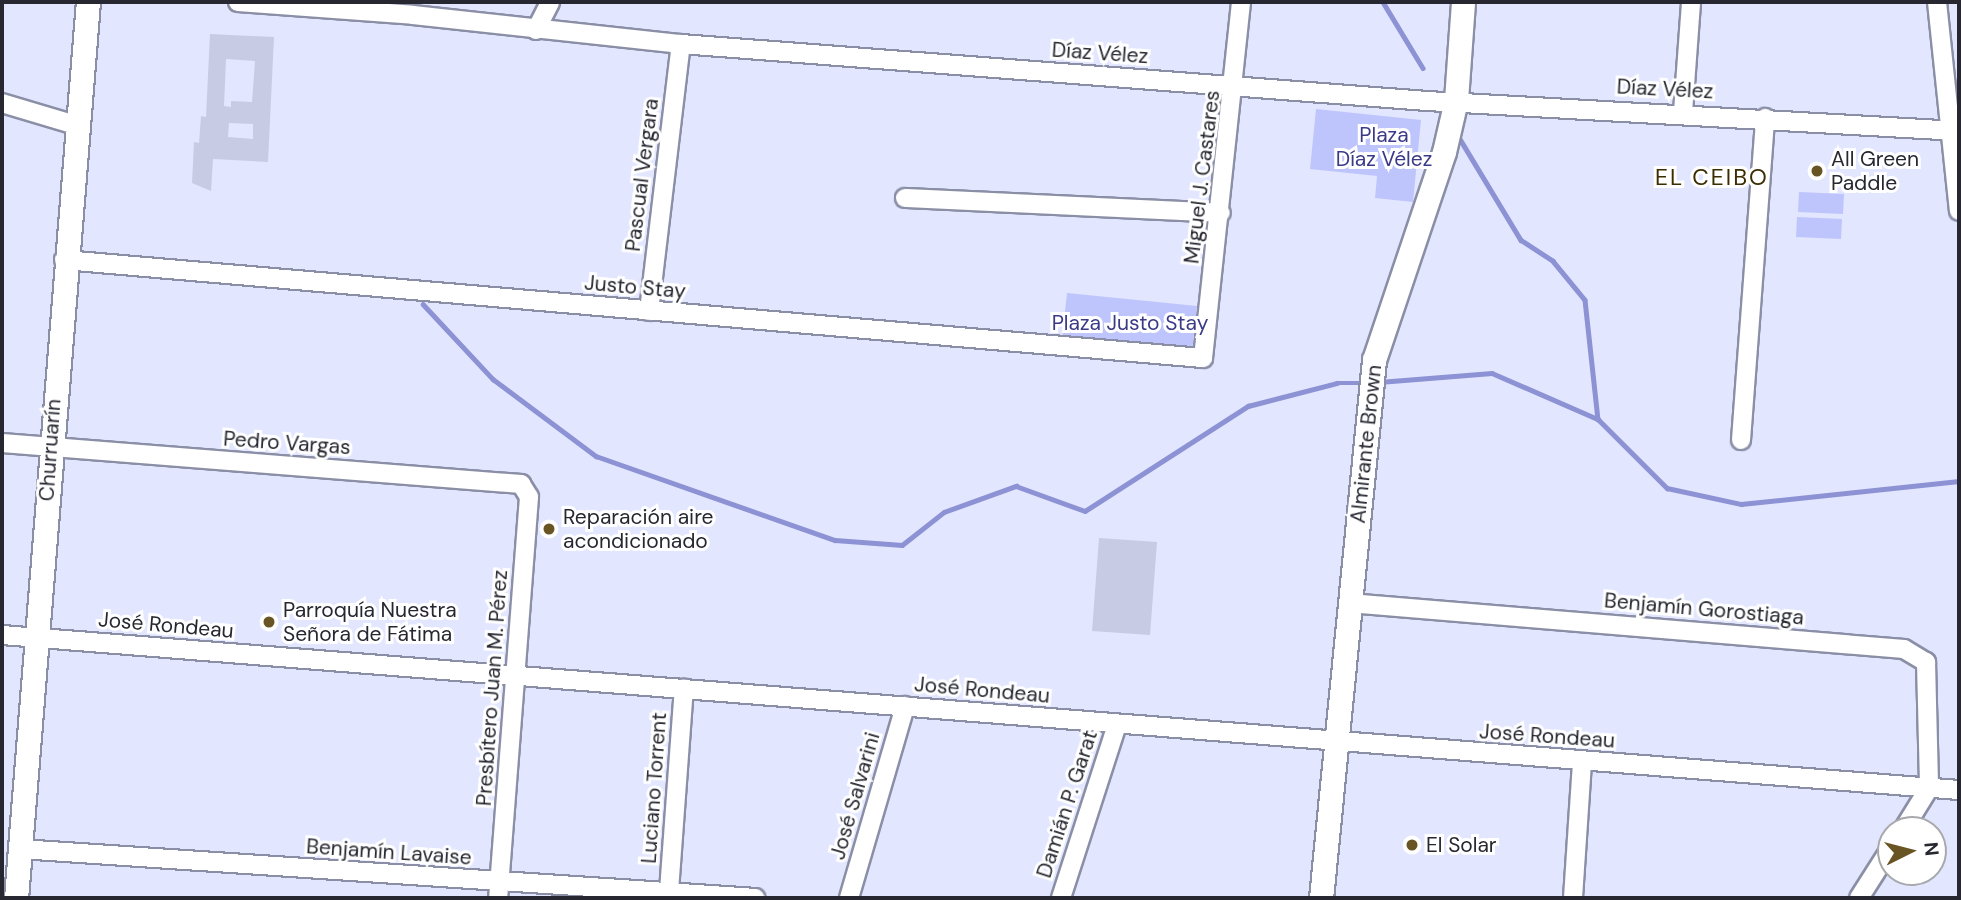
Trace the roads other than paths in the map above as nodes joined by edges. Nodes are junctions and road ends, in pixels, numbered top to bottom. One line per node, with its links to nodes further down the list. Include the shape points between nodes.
1 (88, 2): 16 (main road, Churruarín)
2 (238, 2): 8 (street, Díaz Vélez)
3 (550, 2): 9 (street)
4 (1241, 2): 11 (street, Miguel J. Castares)
5 (1463, 2): 12 (main road, Almirante Brown)
6 (1691, 2): 14 (street)
7 (1937, 2): 17 (street)
8 (415, 8): 9 (street, Díaz Vélez)
9 (536, 30): 10 (street, Díaz Vélez)
10 (681, 44): 11 (street, Díaz Vélez); 22 (street, Pascual Vergara)
11 (1235, 86): 12 (street, Díaz Vélez); 20 (street, Miguel J. Castares)
12 (1456, 100): 14 (street, Díaz Vélez); 28 (main road, Almirante Brown, via 1374,360)
13 (2, 103): 16 (street)
14 (1683, 112): 15 (street, Díaz Vélez)
15 (1765, 118): 17 (street, Díaz Vélez); 24 (street)
16 (76, 125): 21 (main road, Churruarín)
17 (1957, 131): 19 (street)
18 (905, 198): 20 (street)
19 (1959, 211)
20 (1221, 213): 23 (street, Miguel J. Castares)
21 (64, 260): 22 (street, Justo Stay); 26 (main road, Churruarín)
22 (649, 311): 23 (street, Justo Stay)
23 (1203, 358)
24 (1741, 440)
25 (2, 443): 26 (street, Pedro Vargas)
26 (50, 447): 27 (street, Pedro Vargas); 30 (main road, Churruarín)
27 (521, 484): 31 (street, Presbítero Juan M. Pérez, via 529,497)
28 (1349, 603): 35 (main road, Almirante Brown); 37 (street, Benjamín Gorostiaga, via 1905,649 1926,662)
29 (2, 635): 30 (street, José Rondeau)
30 (37, 637): 31 (street, José Rondeau); 40 (main road, Churruarín)
31 (515, 677): 32 (street, José Rondeau); 42 (street, Presbítero Juan M. Pérez)
32 (684, 689): 33 (street, José Rondeau); 43 (street, Luciano Torrent)
33 (905, 706): 34 (street, José Rondeau); 46 (street, José Salvarini)
34 (1117, 725): 35 (street, José Rondeau); 47 (street, Damián P. Garat)
35 (1333, 743): 36 (street, José Rondeau); 48 (main road, Almirante Brown)
36 (1582, 762): 37 (street, José Rondeau); 49 (street)
37 (1929, 788): 38 (street, José Rondeau); 39 (street)
38 (1959, 790)
39 (1912, 816)
40 (20, 849): 42 (street, Benjamín Lavaise); 44 (main road, Churruarín)
41 (1877, 870): 50 (street)
42 (499, 890): 43 (street, Benjamín Lavaise)
43 (669, 891): 45 (street, Benjamín Lavaise)
44 (16, 898)
45 (755, 898)
46 (849, 898)
47 (1061, 898)
48 (1321, 898)
49 (1573, 898)
50 (1859, 898)

